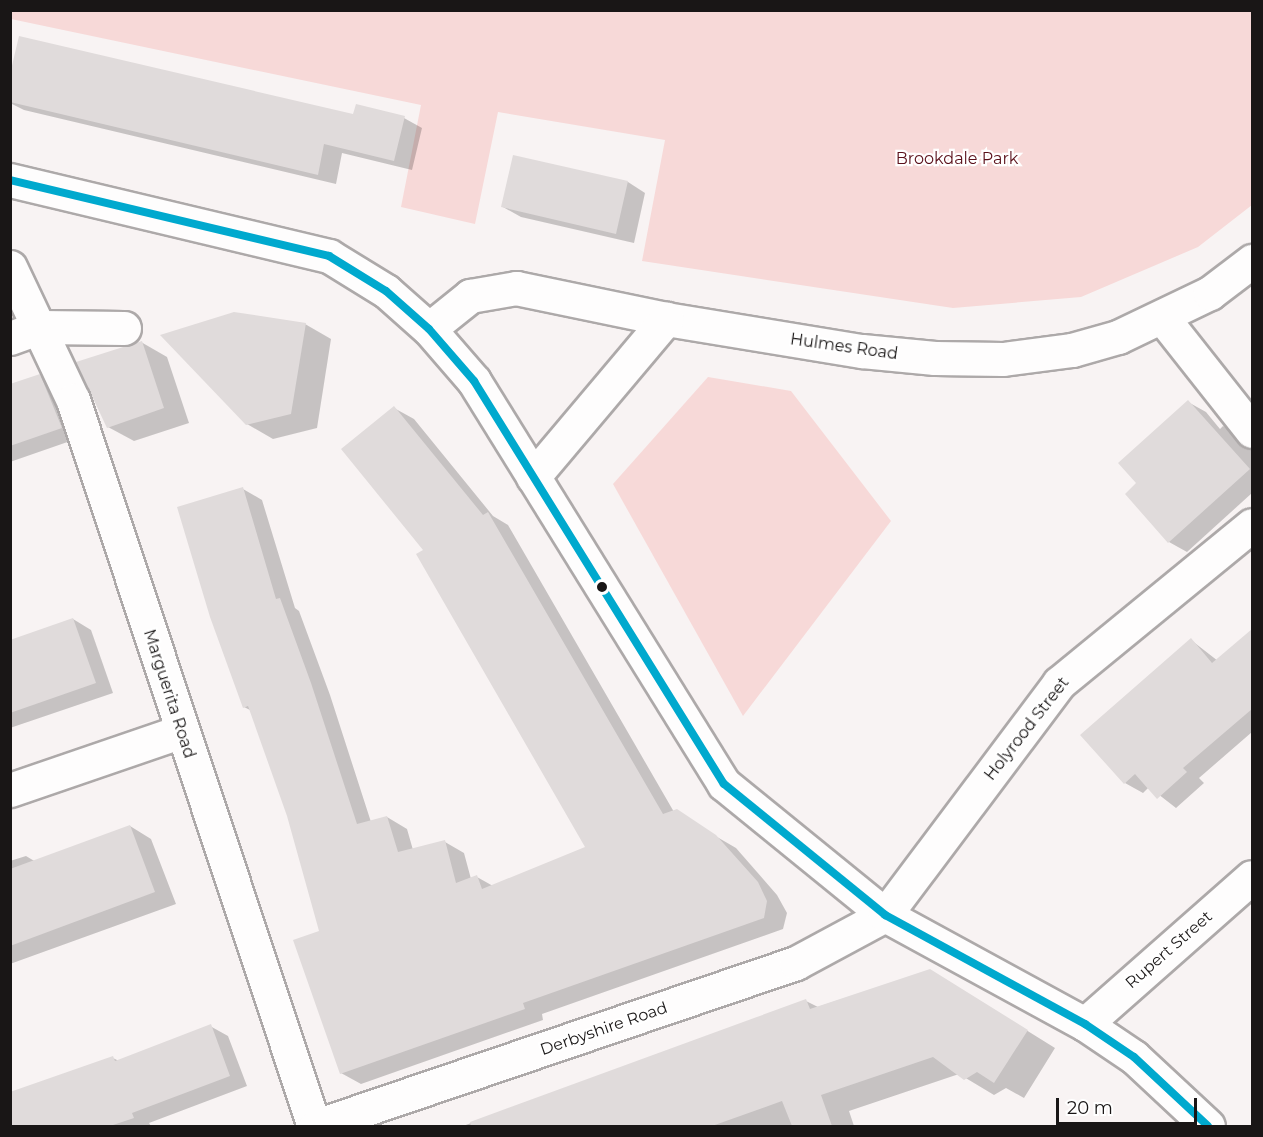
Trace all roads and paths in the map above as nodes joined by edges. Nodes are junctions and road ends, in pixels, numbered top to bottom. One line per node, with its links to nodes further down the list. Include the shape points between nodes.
1 (10, 180): 8 (street, via 329,256 358,271)
2 (1252, 261): 4 (street, Hulmes Road, via 1210,293)
3 (10, 267): 6 (street, Marguerita Road)
4 (1162, 317): 5 (street, Hulmes Road, via 1118,337 1072,350 1003,359 862,351); 10 (street)
5 (666, 319): 8 (street, Hulmes Road, via 516,288 470,296); 11 (street)
6 (41, 327): 7 (street); 9 (street); 13 (street, Marguerita Road, via 73,400)
7 (124, 328)
8 (429, 329): 11 (street, via 474,381)
9 (10, 338)
10 (1252, 431)
11 (533, 477): 16 (street, via 724,784)
12 (1252, 525): 16 (street, Holyrood Street, via 1059,683)
13 (182, 732): 14 (street); 18 (street, Marguerita Road)
14 (10, 790)
15 (1252, 877): 17 (street, Rupert Street)
16 (885, 915): 17 (street); 18 (street, Derbyshire Road, via 796,963)
17 (1085, 1024): 19 (street, via 1134,1057)
18 (315, 1126)
19 (1208, 1126)

